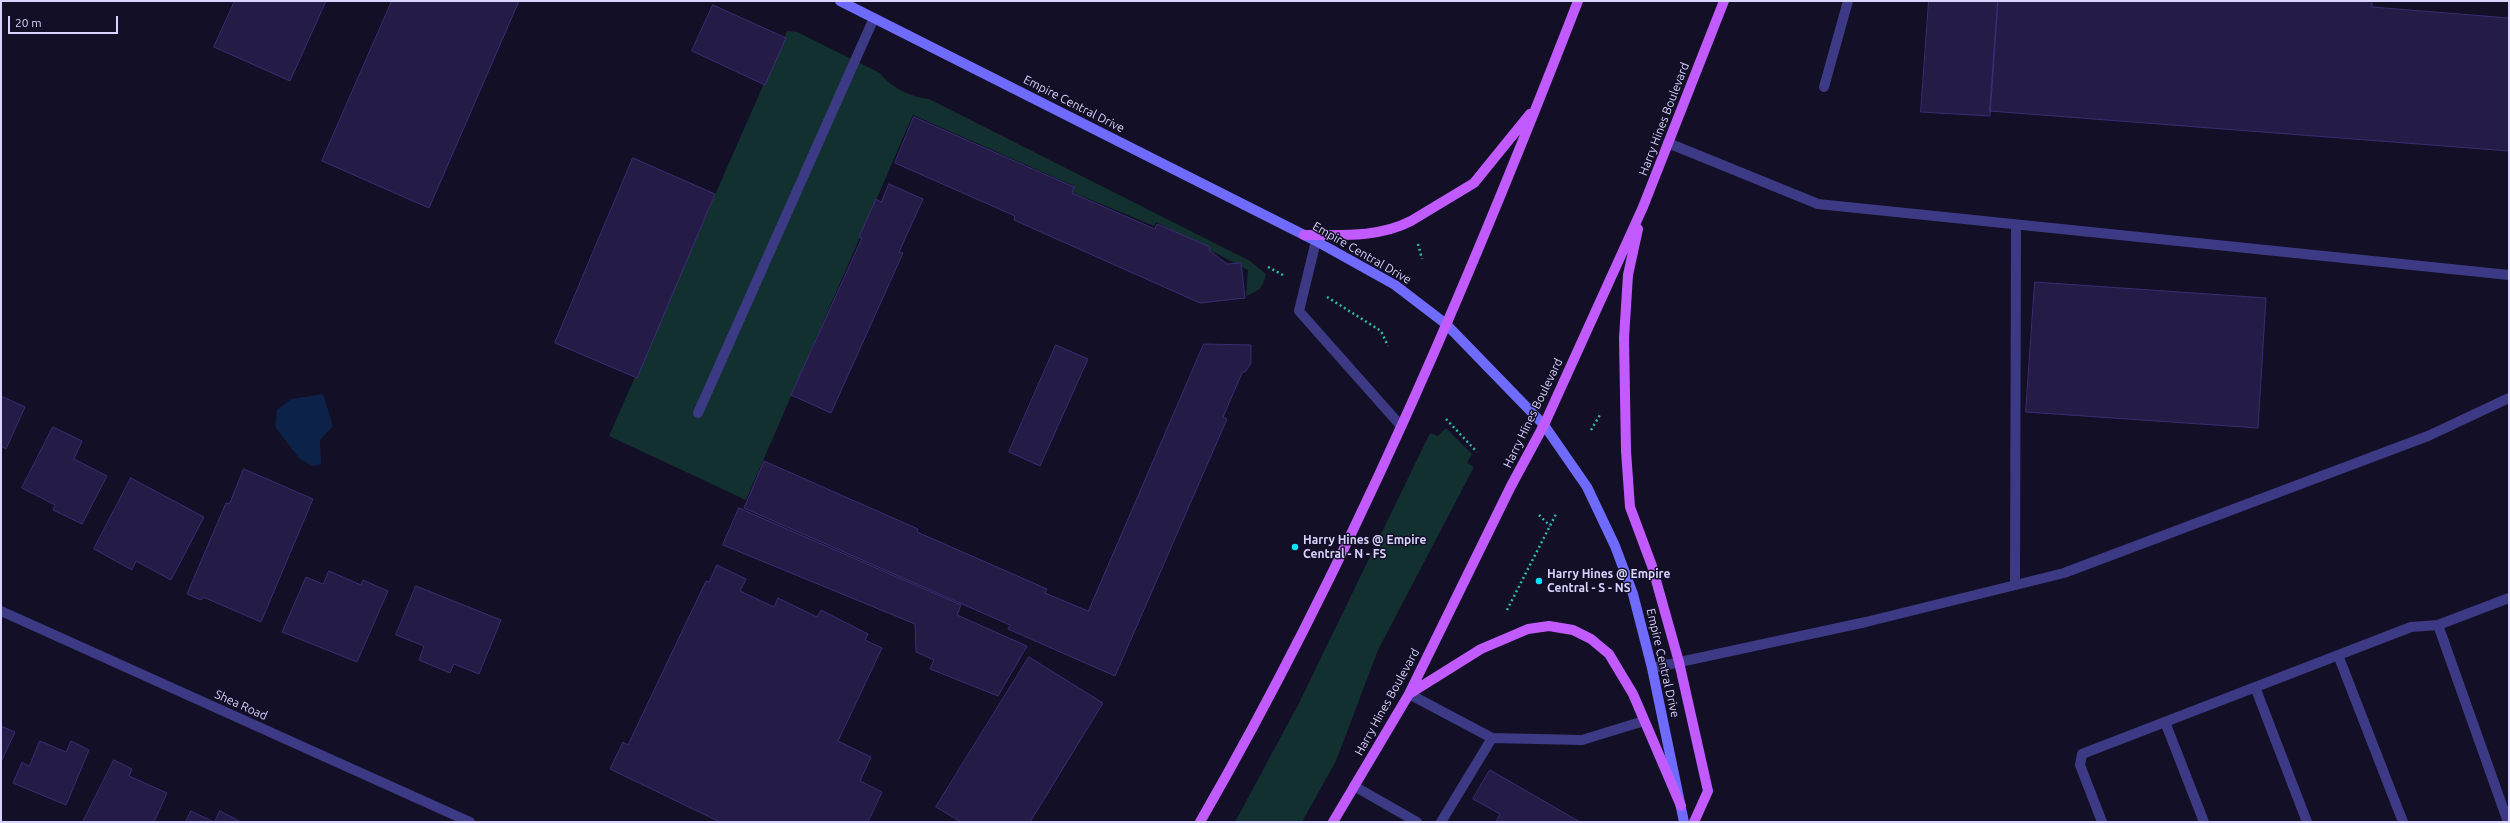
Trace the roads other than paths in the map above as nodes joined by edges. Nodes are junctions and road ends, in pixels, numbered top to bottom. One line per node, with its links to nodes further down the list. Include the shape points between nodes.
1 (840, 1): 5 (street, Empire Central Drive)
2 (1578, 1): 7 (main road)
3 (1724, 1): 8 (main road, Harry Hines Boulevard)
4 (1848, 1): 6 (street)
5 (874, 18): 11 (street, Empire Central Drive); 16 (street)
6 (1824, 88)
7 (1537, 106): 11 (main road, via 1474,183 1411,221 1401,226 1356,235); 14 (main road)
8 (1668, 143): 9 (main road, Harry Hines Boulevard); 10 (street, via 1818,204)
9 (1643, 207): 17 (main road, Harry Hines Boulevard); 24 (main road, via 1628,275 1624,338 1626,451 1630,507 1652,566)
10 (2016, 226): 13 (street); 19 (street)
11 (1304, 234): 12 (street, Empire Central Drive)
12 (1316, 241): 14 (street, Empire Central Drive, via 1395,285); 18 (street, via 1299,311)
13 (2509, 275)
14 (1446, 324): 17 (street, Empire Central Drive); 18 (main road)
15 (2509, 398): 19 (street, via 2428,436 2064,573)
16 (698, 413)
17 (1544, 425): 25 (street, Empire Central Drive, via 1587,487 1615,546 1633,594); 27 (main road, Harry Hines Boulevard, via 1511,486)
18 (1401, 426): 34 (main road, via 1302,637)
19 (2015, 585): 24 (street, via 1866,622)
20 (2509, 598): 22 (street)
21 (1, 611): 33 (street, Shea Road)
22 (2438, 625): 23 (street, via 2411,627); 44 (street)
23 (2338, 655): 26 (street); 43 (street)
24 (1679, 662): 25 (street); 39 (main road, via 1708,791)
25 (1652, 668): 32 (street, Empire Central Drive)
26 (2255, 687): 29 (street); 42 (street)
27 (1409, 694): 28 (main road, via 1482,649 1528,629 1549,626 1573,630 1591,639 1609,654 1633,694); 30 (street); 31 (main road, Harry Hines Boulevard)
28 (1644, 720): 30 (street, via 1582,740); 32 (main road)
29 (2165, 722): 40 (street, via 2082,754 2080,765); 41 (street)
30 (1492, 738): 37 (street)
31 (1354, 786): 35 (main road, Harry Hines Boulevard); 36 (street)
32 (1681, 806): 38 (street, Empire Central Drive)
33 (470, 822)
34 (1200, 822)
35 (1332, 822)
36 (1417, 822)
37 (1441, 822)
38 (1684, 822)
39 (1694, 822)
40 (2102, 822)
41 (2204, 822)
42 (2307, 822)
43 (2403, 822)
44 (2508, 822)

